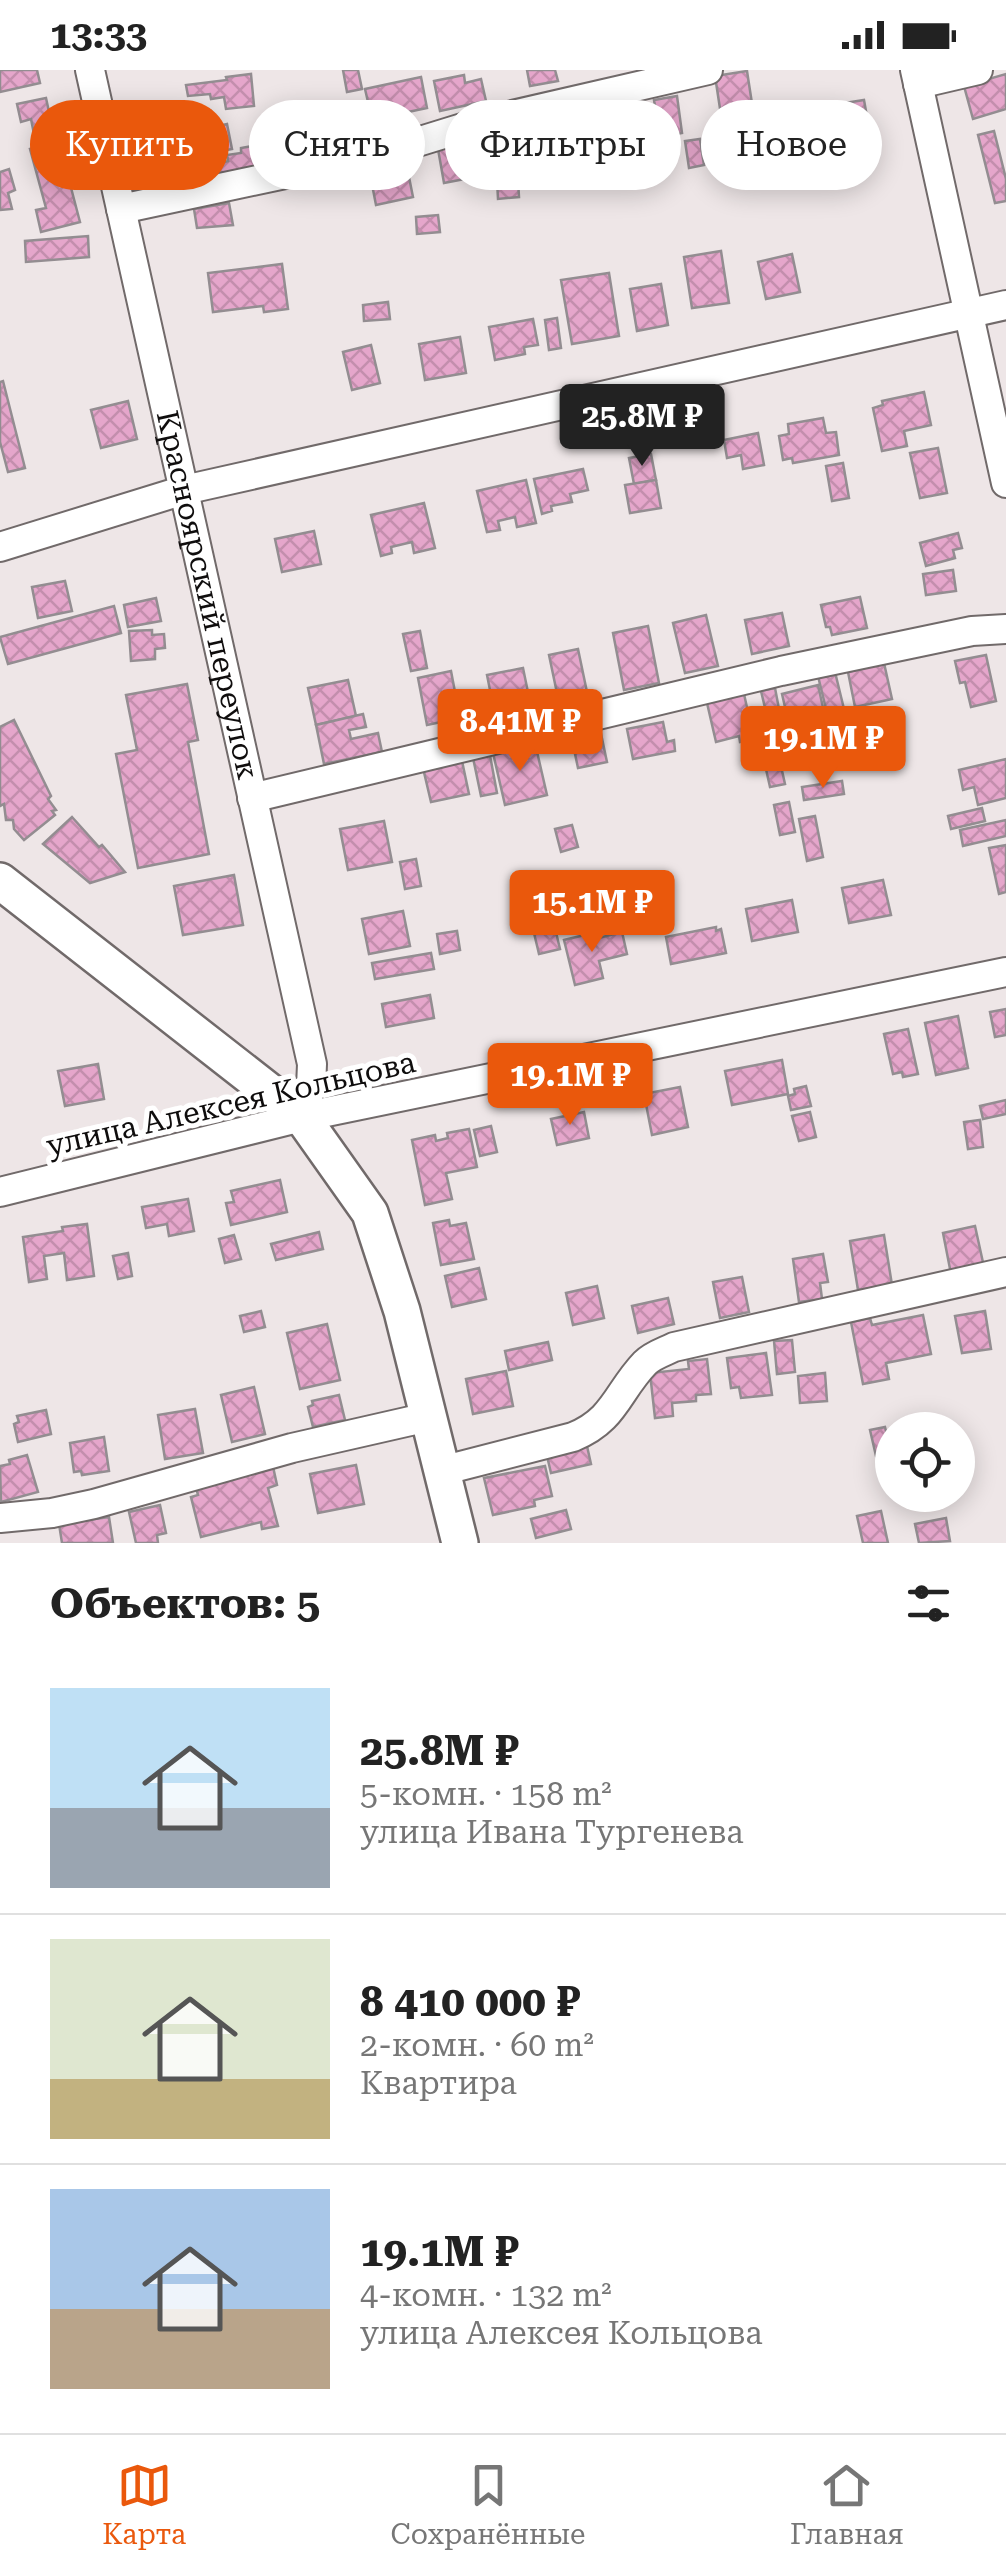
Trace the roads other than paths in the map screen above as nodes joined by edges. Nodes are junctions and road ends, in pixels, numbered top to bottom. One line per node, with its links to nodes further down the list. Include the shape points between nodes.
1 (90, 70): 5 (street, Красноярский переулок)
2 (708, 70): 5 (street, via 338,163)
3 (978, 70): 4 (street)
4 (915, 75): 7 (street)
5 (121, 209): 9 (street, Красноярский переулок)
6 (1006, 305): 7 (street)
7 (967, 314): 8 (street); 9 (street)
8 (1006, 483)
9 (184, 490): 10 (street); 12 (street, Красноярский переулок)
10 (0, 547)
11 (1006, 629): 12 (street, via 781,671)
12 (252, 798): 15 (street, Красноярский переулок, via 312,1064)
13 (0, 880): 15 (main road)
14 (1006, 972): 15 (street, улица Алексея Кольцова)
15 (302, 1117): 16 (street, улица Алексея Кольцова); 18 (main road, via 370,1213)
16 (0, 1192)
17 (1006, 1272): 19 (street, via 674,1347 650,1359 609,1414 587,1431)
18 (428, 1418): 19 (main road); 20 (street, via 94,1504)
19 (442, 1471): 21 (main road)
20 (0, 1518)
21 (460, 1543)

